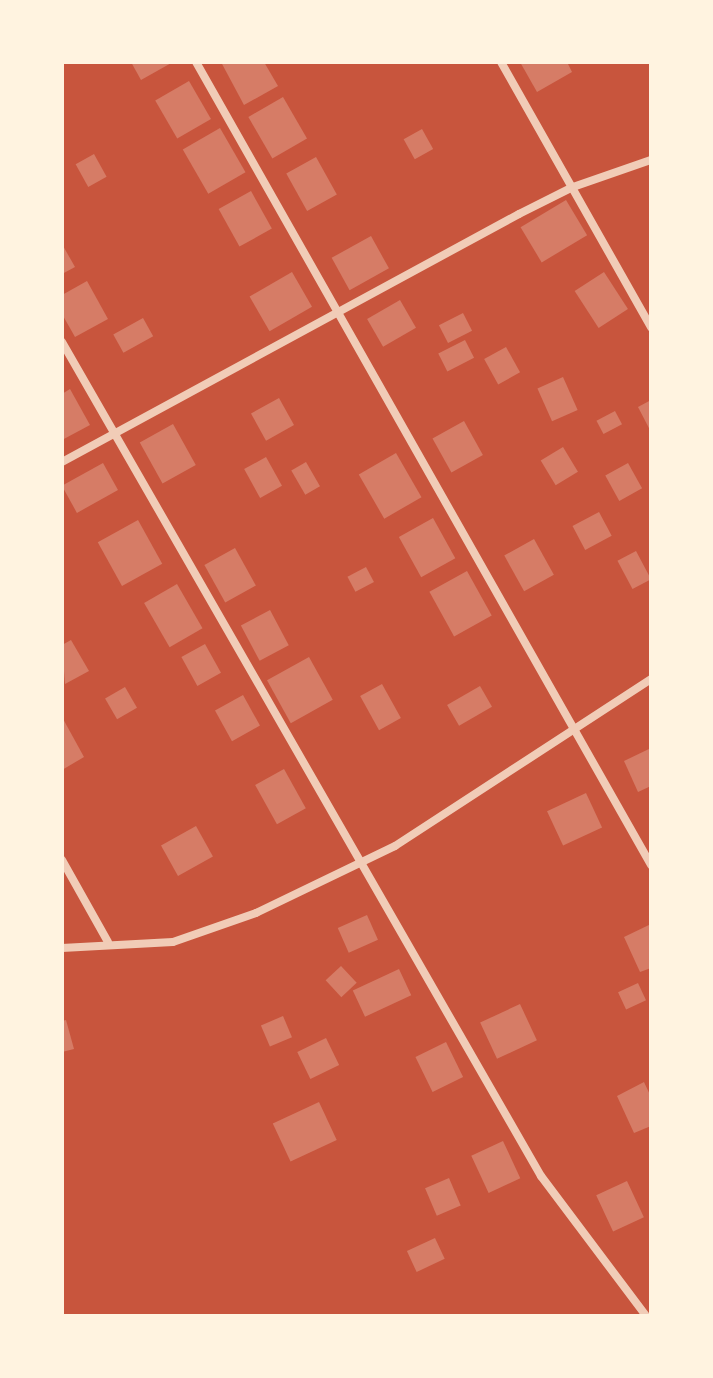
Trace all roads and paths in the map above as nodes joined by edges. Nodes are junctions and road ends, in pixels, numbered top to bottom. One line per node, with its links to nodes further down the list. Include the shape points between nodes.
1 (196, 62): 5 (street)
2 (501, 62): 4 (street)
3 (651, 160): 4 (street)
4 (573, 187): 5 (street); 6 (street)
5 (336, 312): 8 (street); 11 (street)
6 (651, 327)
7 (62, 342): 8 (street)
8 (115, 433): 9 (street); 13 (street)
9 (62, 462)
10 (651, 679): 11 (street)
11 (573, 730): 13 (street, via 395,846); 14 (street)
12 (62, 860): 15 (street)
13 (358, 864): 15 (street, via 256,913 173,942); 17 (street, via 541,1176)
14 (651, 865)
15 (108, 942): 16 (street)
16 (62, 948)
17 (646, 1316)

